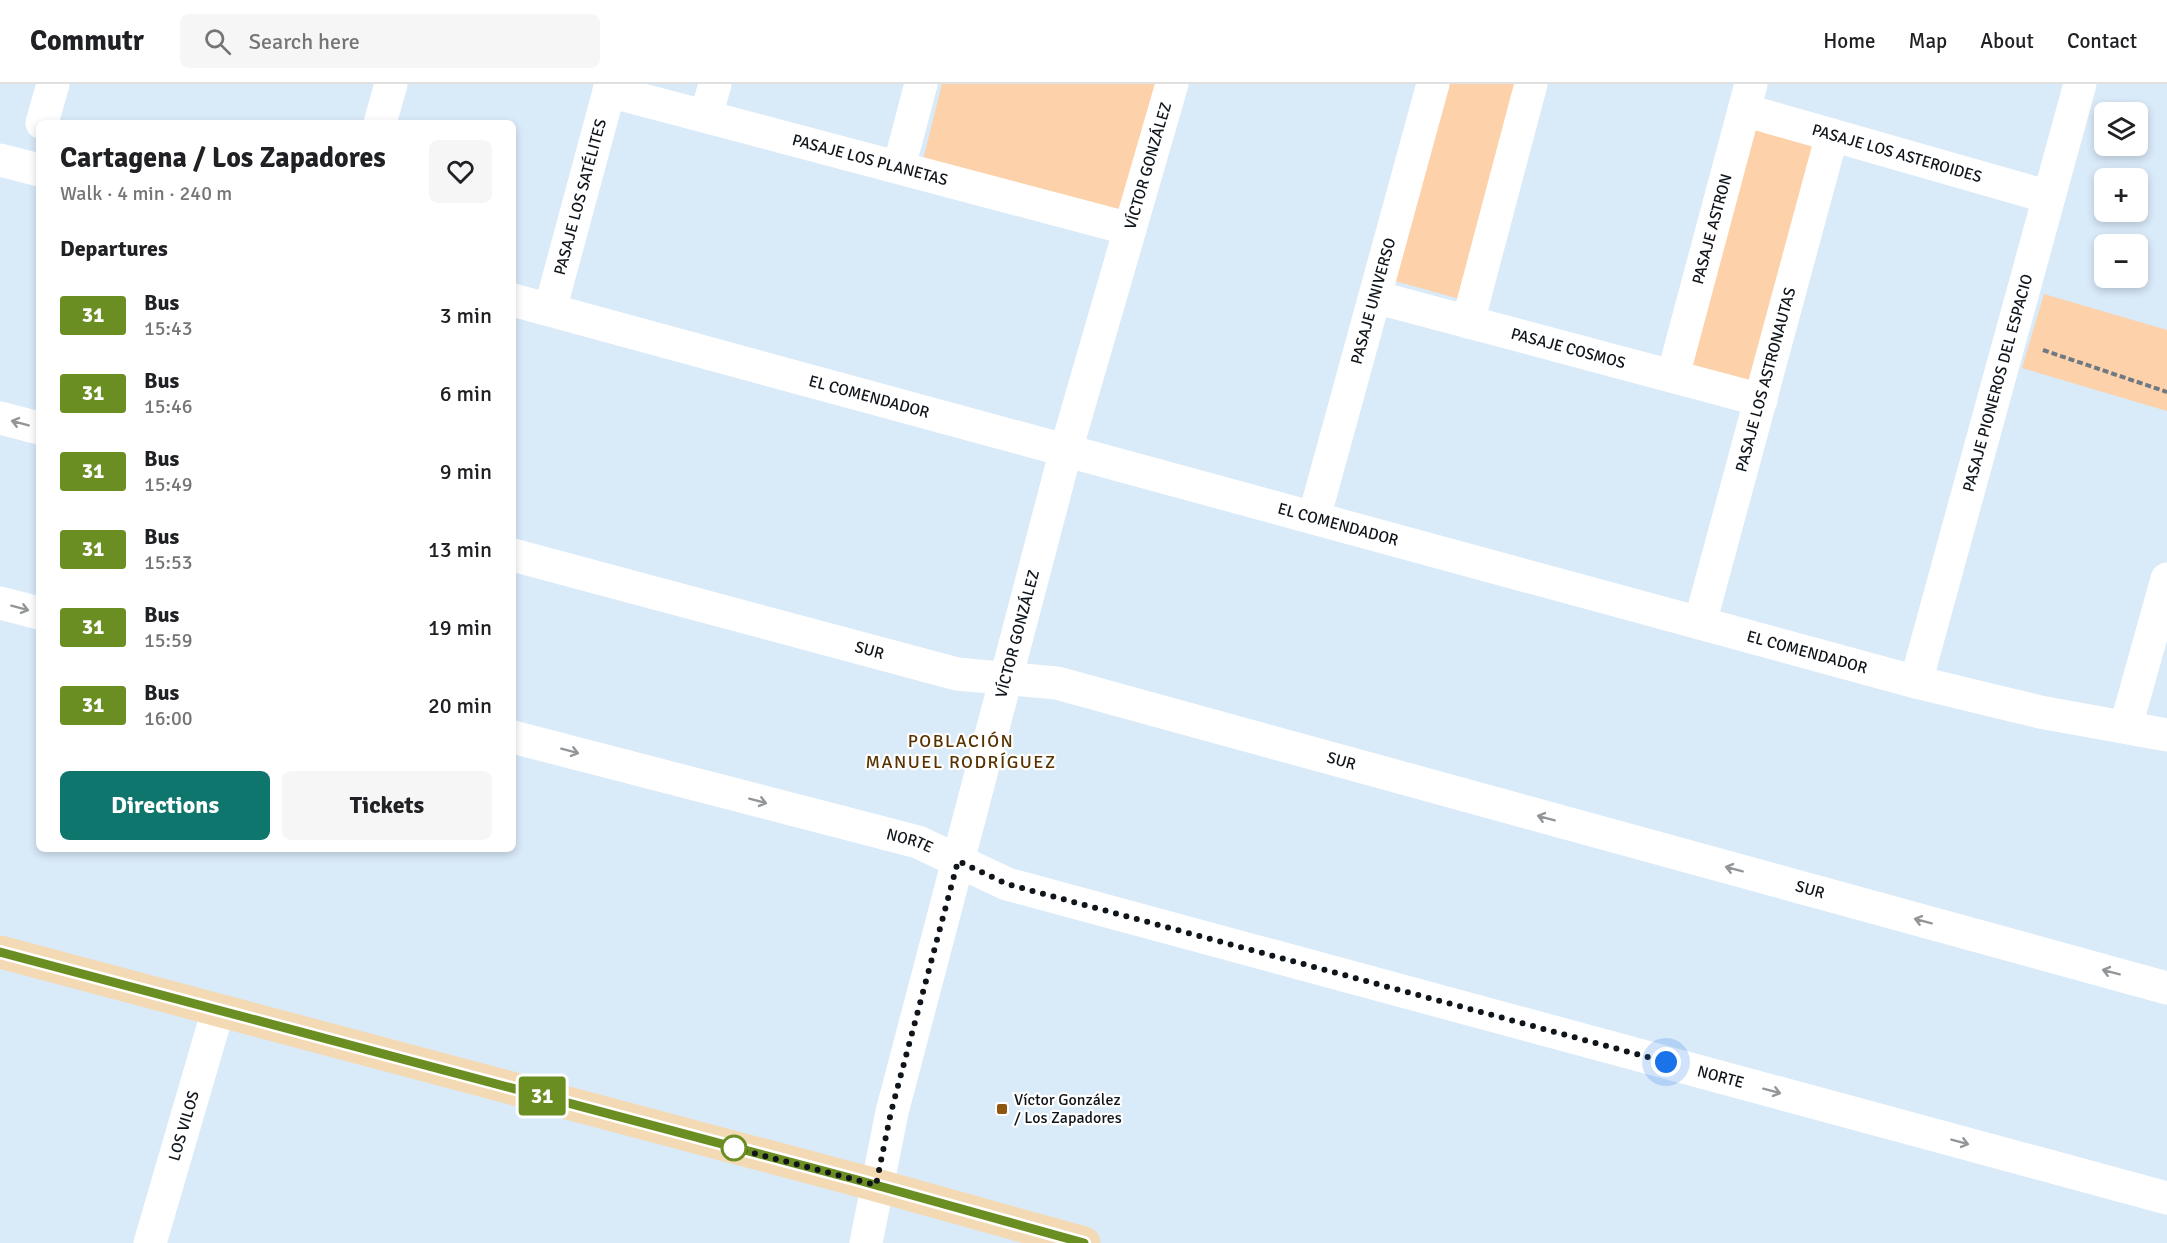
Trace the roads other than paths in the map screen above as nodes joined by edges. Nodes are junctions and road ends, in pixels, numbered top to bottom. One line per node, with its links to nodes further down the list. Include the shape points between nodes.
1 (53, 84): 12 (street)
2 (391, 84): 13 (street)
3 (715, 84): 11 (street)
4 (921, 84): 17 (street)
5 (1172, 84): 19 (street, VÍCTOR GONZÁLEZ)
6 (1433, 84): 20 (street, PASAJE UNIVERSO)
7 (1531, 84): 23 (street)
8 (2080, 84): 18 (street, PASAJE PIONEROS DEL ESPACIO)
9 (610, 87): 11 (street, PASAJE LOS PLANETAS); 22 (street, PASAJE LOS SATÉLITES)
10 (1748, 97): 14 (street, PASAJE LOS ASTEROIDES); 24 (street, PASAJE ASTRON)
11 (706, 116): 17 (street, PASAJE LOS PLANETAS)
12 (43, 120)
13 (381, 120)
14 (1832, 135): 18 (street, PASAJE LOS ASTEROIDES); 25 (street, PASAJE LOS ASTRONAUTAS)
15 (36, 141): 16 (street)
16 (23, 166)
17 (899, 167): 19 (street, PASAJE LOS PLANETAS)
18 (2049, 197): 36 (street, PASAJE PIONEROS DEL ESPACIO)
19 (1130, 229): 28 (street, VÍCTOR GONZÁLEZ)
20 (1375, 297): 23 (street, PASAJE COSMOS); 29 (street, PASAJE UNIVERSO)
21 (516, 301): 22 (street, EL COMENDADOR)
22 (550, 310): 28 (street, EL COMENDADOR)
23 (1468, 322): 24 (street, PASAJE COSMOS)
24 (1672, 376): 25 (street, PASAJE COSMOS)
25 (1761, 400): 34 (street, PASAJE LOS ASTRONAUTAS)
26 (0, 418): 27 (street, one-way to 26)
27 (36, 427)
28 (1066, 450): 29 (street, EL COMENDADOR); 35 (street, VÍCTOR GONZÁLEZ)
29 (1314, 518): 34 (street, EL COMENDADOR)
30 (516, 556): 35 (street, SUR, via 957,674)
31 (2167, 579): 37 (street)
32 (0, 603): 33 (street, one-way to 33)
33 (36, 612)
34 (1700, 623): 36 (street, EL COMENDADOR)
35 (1006, 678): 40 (street, VÍCTOR GONZÁLEZ); 42 (street, SUR, one-way to 35, via 1057,683)
36 (1916, 682): 37 (street, EL COMENDADOR, via 2040,712)
37 (2126, 726): 38 (street, EL COMENDADOR)
38 (2167, 735)
39 (516, 738): 40 (street, NORTE, one-way to 40, via 918,842)
40 (958, 861): 44 (street, VÍCTOR GONZÁLEZ, via 891,1112); 45 (street, NORTE, one-way to 45, via 1007,884)
41 (0, 952): 43 (main road)
42 (2167, 988)
43 (218, 1010): 44 (main road); 46 (street, LOS VILOS)
44 (876, 1185): 47 (street, VÍCTOR GONZÁLEZ); 48 (main road)
45 (2167, 1198)
46 (150, 1243)
47 (866, 1243)
48 (1084, 1243)

